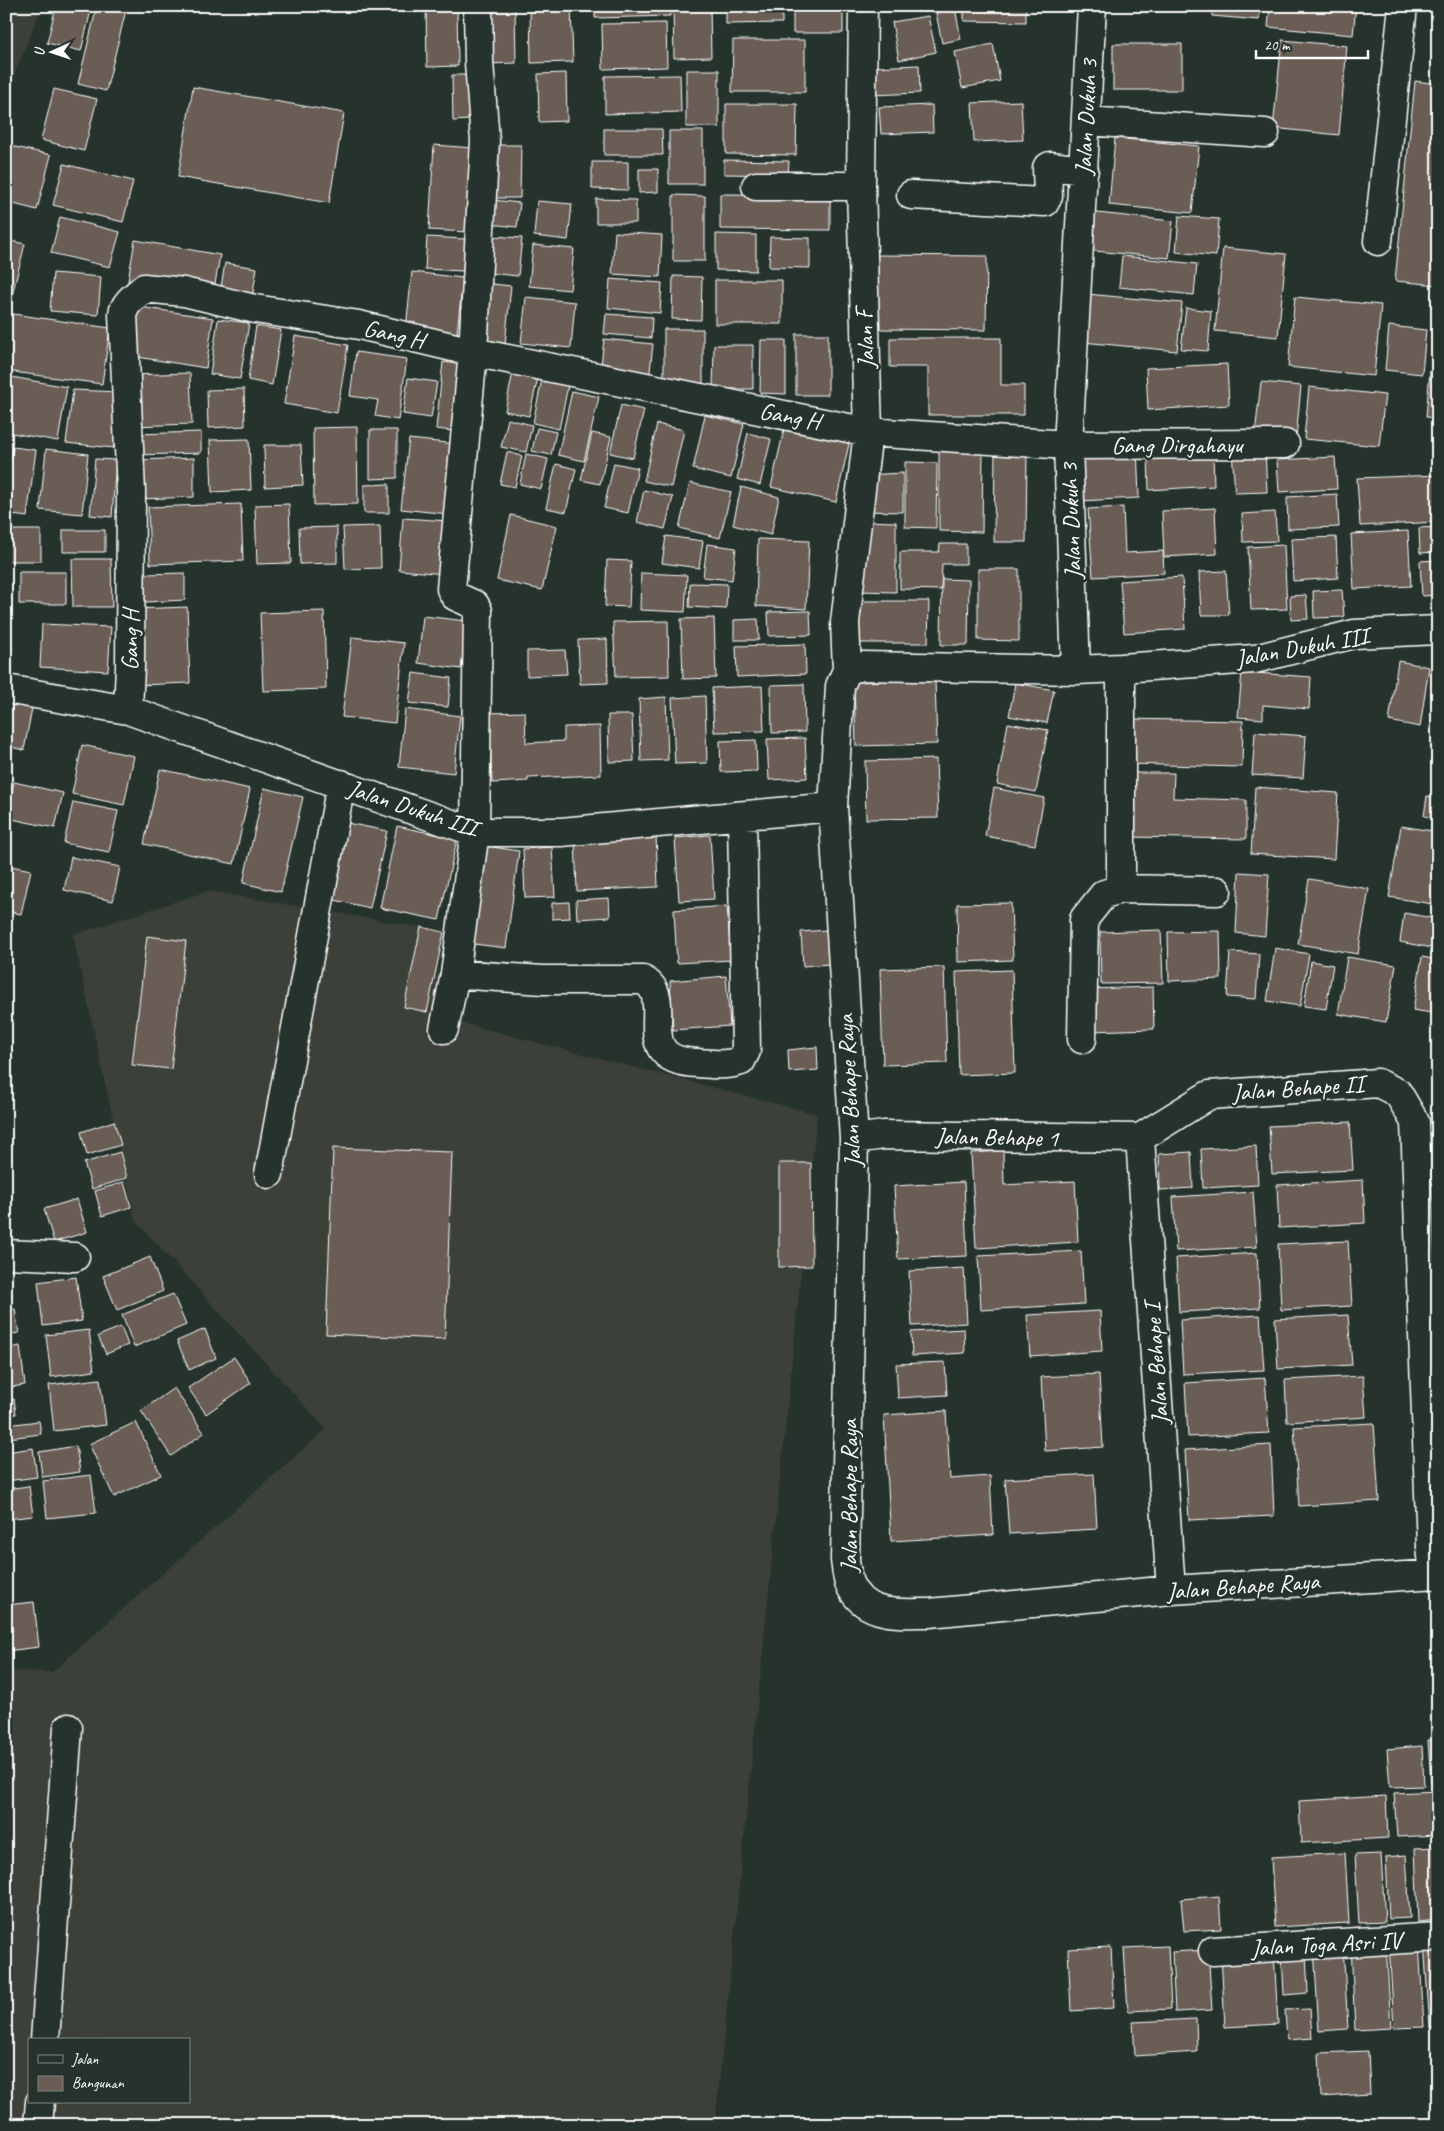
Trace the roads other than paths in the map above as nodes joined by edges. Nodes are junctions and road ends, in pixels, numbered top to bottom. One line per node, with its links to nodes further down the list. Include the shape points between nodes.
1 (478, 6): 12 (street, via 485,141)
2 (863, 6): 9 (street, Jalan F)
3 (1092, 6): 5 (street, Jalan Dukuh 3)
4 (1403, 6): 11 (street)
5 (1086, 121): 6 (street); 7 (street, Jalan Dukuh 3)
6 (1264, 132)
7 (1084, 170): 10 (street, via 1050,166 1046,202); 15 (street, Jalan Dukuh 3)
8 (756, 186): 9 (street)
9 (861, 186): 13 (street, Jalan F)
10 (911, 196)
11 (1378, 241)
12 (473, 352): 13 (street, Gang H); 21 (street, Gang H, via 359,325 255,309 184,292 144,288 131,299 123,309 131,492); 25 (street, via 451,589 456,596 475,605 478,611)
13 (868, 432): 15 (street, Gang H); 18 (street, Jalan F, via 845,622)
14 (1285, 444): 15 (street, Gang Dirgahayu)
15 (1068, 445): 19 (street, Jalan Dukuh 3)
16 (1438, 630): 17 (street, Jalan Dukuh III, via 1354,634 1255,660)
17 (1121, 668): 19 (street, Jalan Dukuh III); 26 (street)
18 (847, 670): 19 (street, via 863,666); 23 (street, via 840,686)
19 (1076, 670)
20 (6, 689): 21 (street, Jalan Dukuh III)
21 (128, 710): 22 (street, Jalan Dukuh III)
22 (341, 784): 25 (street, Jalan Dukuh III); 33 (street)
23 (833, 807): 24 (street, Jalan Dukuh III); 32 (street, Jalan Behape Raya)
24 (742, 816): 25 (street, Jalan Dukuh III, via 561,832); 28 (street, via 746,1051 741,1061 732,1064 681,1063 670,1057 658,1039 656,991 643,980 542,980)
25 (475, 832): 28 (street)
26 (1121, 889): 27 (street); 30 (street, via 1104,894 1084,919)
27 (1217, 891)
28 (455, 974): 29 (street)
29 (444, 1029)
30 (1082, 1038)
31 (1140, 1138): 32 (street, Jalan Behape 1, via 884,1135); 36 (street, Jalan Behape II, via 1209,1095 1378,1082 1398,1093 1415,1122 1431,1547); 37 (street, Jalan Behape I)
32 (854, 1139): 37 (street, Jalan Behape Raya, via 845,1560 850,1584 876,1611 890,1613 929,1613)
33 (269, 1174)
34 (6, 1254): 35 (street)
35 (75, 1257)
36 (1436, 1575): 37 (street, Jalan Behape Raya)
37 (1171, 1590)
38 (68, 1728): 41 (street)
39 (1438, 1937): 40 (street, Jalan Toga Asri IV)
40 (1214, 1951)
41 (45, 2038)
42 (40, 2104): 43 (street)
43 (38, 2125)

